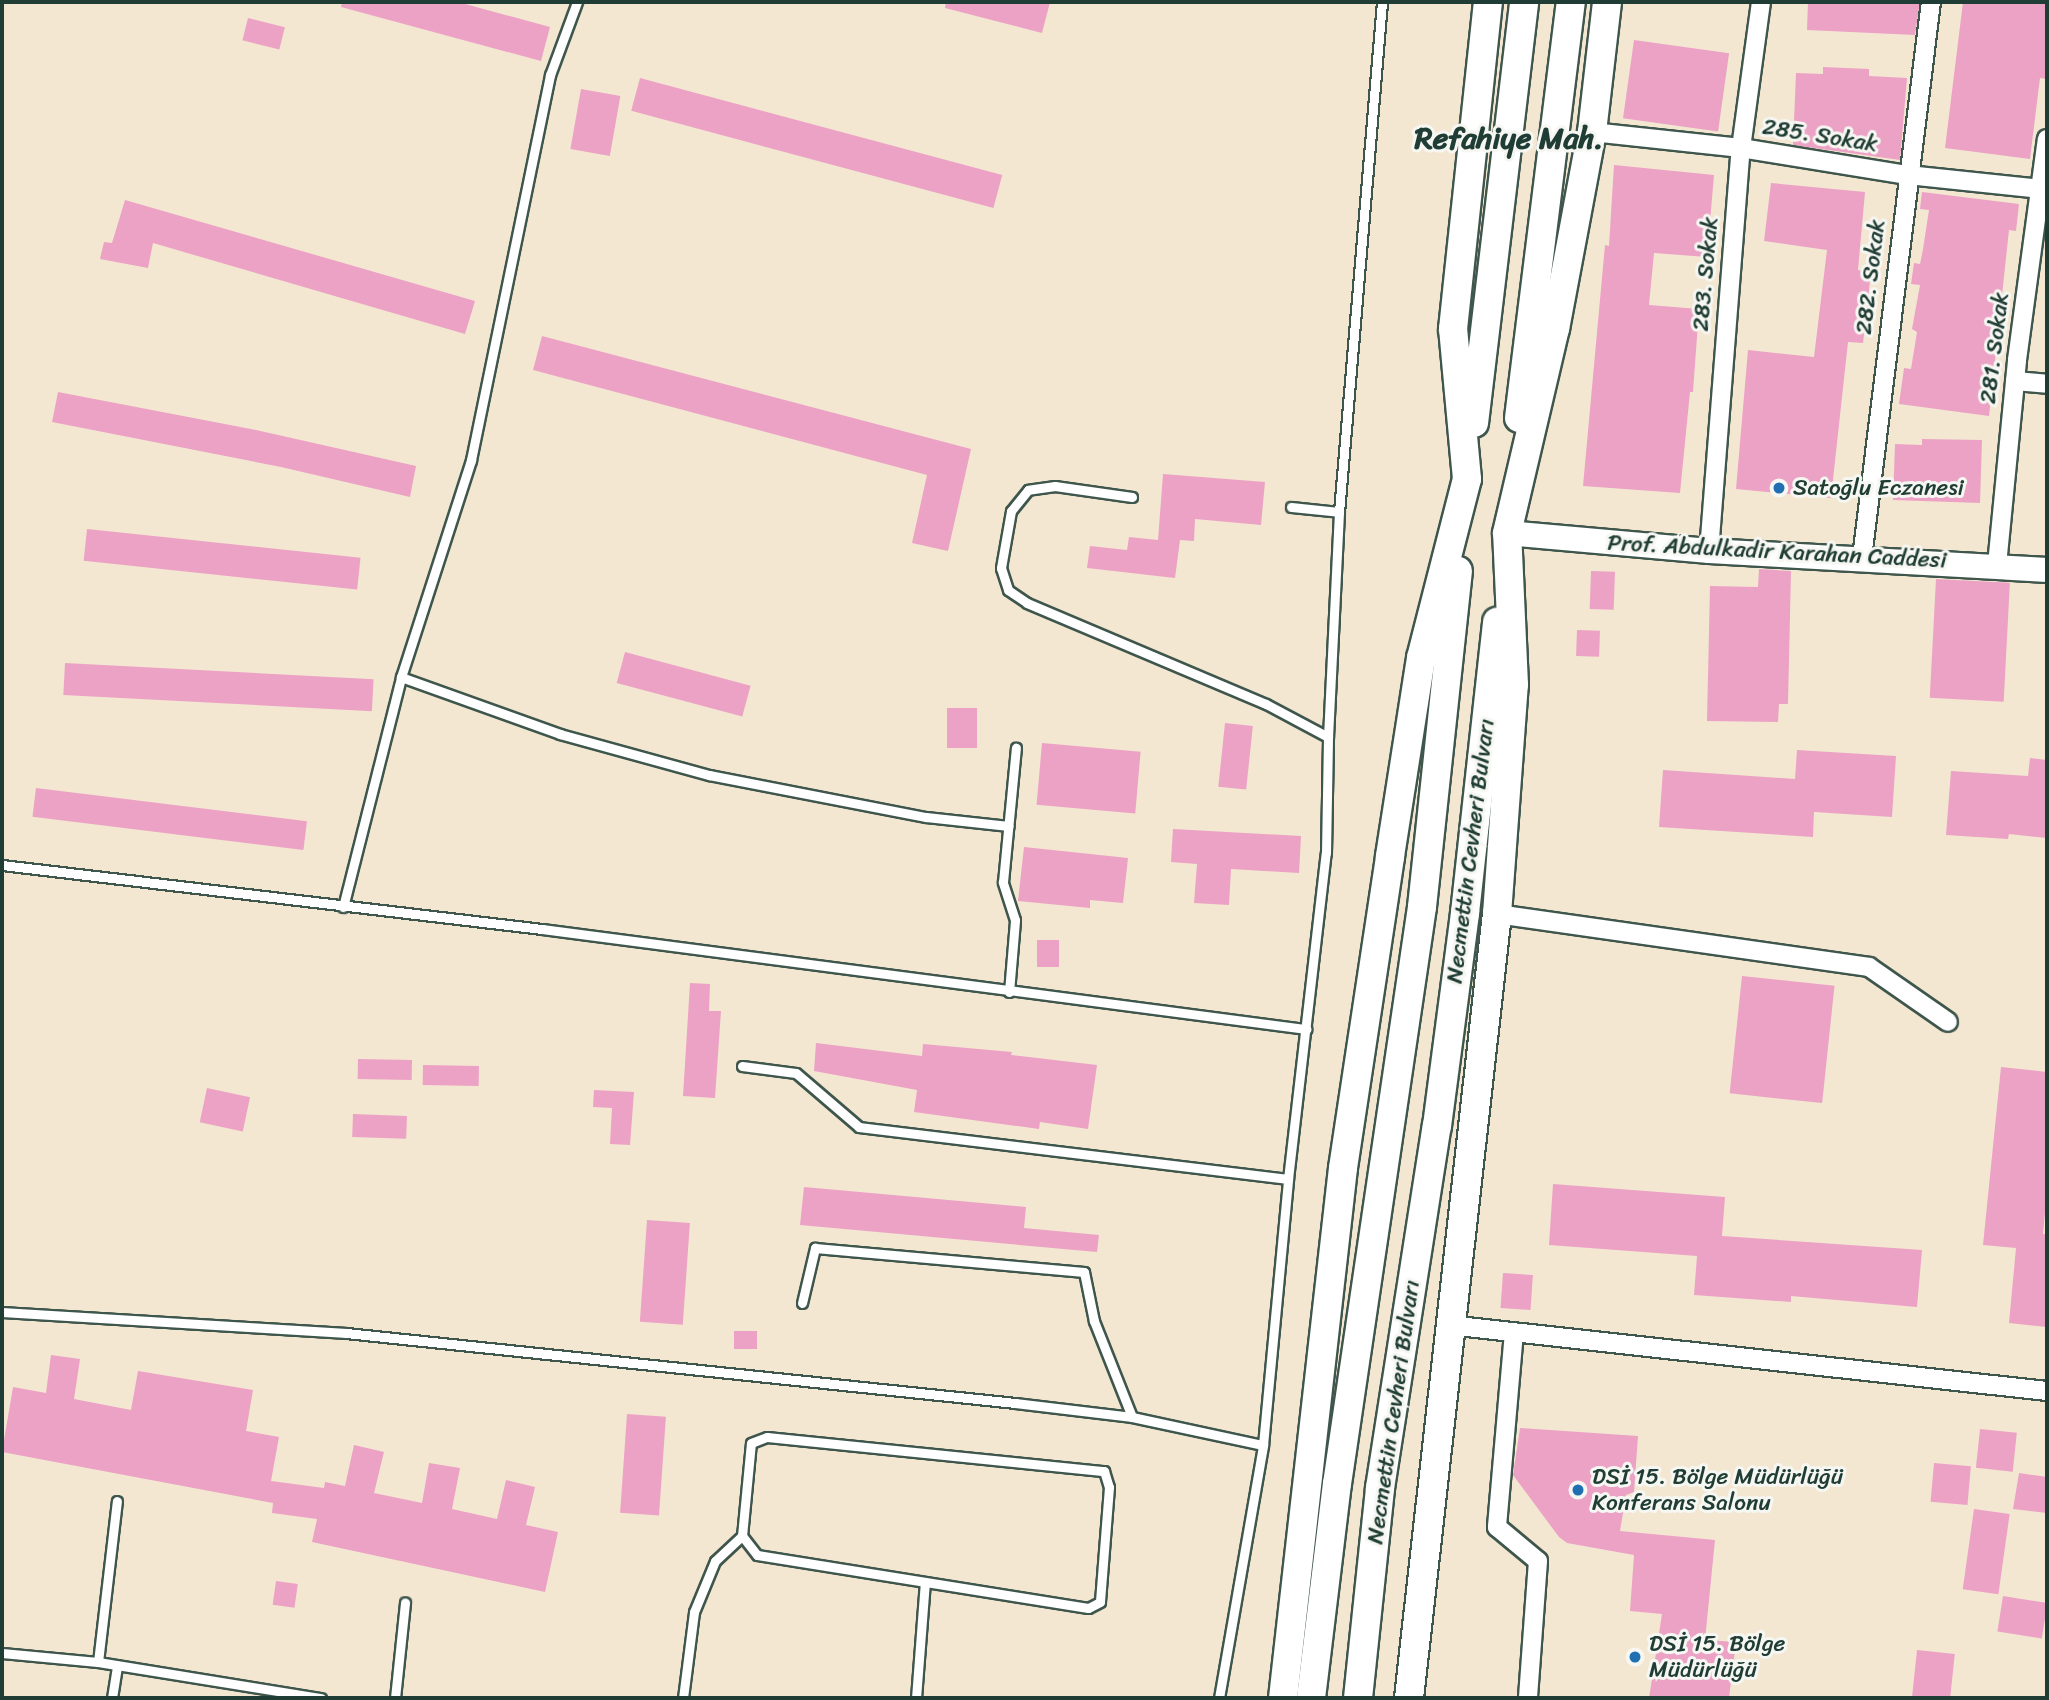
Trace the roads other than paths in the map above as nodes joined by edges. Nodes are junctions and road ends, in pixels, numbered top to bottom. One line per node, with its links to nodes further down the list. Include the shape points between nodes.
1 (577, 2): 26 (lane, via 550,75 471,460)
2 (1382, 2): 20 (lane)
3 (1488, 2): 17 (main road, via 1453,329)
4 (1524, 2): 17 (main road, Necmettin Cevheri Bulvarı)
5 (1571, 2): 21 (main road, Necmettin Cevheri Bulvarı)
6 (1607, 2): 9 (main road)
7 (1761, 2): 11 (street, 283. Sokak)
8 (1931, 2): 12 (street, 282. Sokak)
9 (1592, 132): 11 (street, 285. Sokak); 21 (main road, via 1555,329)
10 (2047, 139): 13 (street, 281. Sokak)
11 (1741, 148): 12 (street, 285. Sokak); 22 (street, 283. Sokak)
12 (1908, 175): 13 (street, 285. Sokak); 23 (street, 282. Sokak)
13 (2041, 190): 14 (street, 281. Sokak)
14 (2041, 231): 15 (street, 281. Sokak)
15 (2015, 381): 16 (street); 24 (street, 281. Sokak)
16 (2047, 384)
17 (1467, 480): 58 (main road, via 1421,658 1390,856 1343,1168); 59 (main road, Necmettin Cevheri Bulvarı, via 1422,907 1337,1484)
18 (1132, 498): 27 (lane, via 1055,486 1028,490 1011,511 1000,568 1008,590 1027,603 1266,704)
19 (1291, 507): 20 (lane)
20 (1339, 512): 27 (lane)
21 (1507, 533): 22 (main road, Prof. Abdulkadir Karahan Caddesi); 32 (main road, via 1514,685); 60 (main road, Necmettin Cevheri Bulvarı, via 1465,913 1380,1488)
22 (1709, 551): 23 (main road, Prof. Abdulkadir Karahan Caddesi)
23 (1862, 558): 24 (main road, Prof. Abdulkadir Karahan Caddesi)
24 (1997, 565): 25 (main road, Prof. Abdulkadir Karahan Caddesi)
25 (2047, 570)
26 (401, 677): 29 (lane, via 560,734 709,775 926,817); 31 (lane)
27 (1328, 737): 35 (lane, via 1326,853)
28 (1016, 748): 29 (lane)
29 (1009, 826): 33 (lane, via 1003,882 1015,920)
30 (2, 866): 31 (lane)
31 (343, 907): 33 (lane)
32 (1497, 914): 34 (street, via 1869,967); 40 (main road)
33 (1009, 992): 35 (lane)
34 (1948, 1021)
35 (1306, 1028): 37 (lane)
36 (742, 1066): 37 (lane, via 796,1073 859,1127)
37 (1288, 1179): 44 (lane)
38 (802, 1303): 43 (lane, via 815,1248 1084,1272 1094,1321)
39 (2, 1312): 43 (lane, via 346,1334)
40 (1449, 1325): 41 (street); 61 (main road)
41 (1514, 1332): 42 (street); 62 (street, via 1497,1527 1538,1561)
42 (2047, 1391)
43 (1132, 1417): 44 (lane)
44 (1262, 1445): 57 (lane)
45 (117, 1501): 50 (lane)
46 (742, 1536): 47 (lane, via 757,1555); 47 (lane, via 751,1443 767,1437 1104,1471 1109,1487 1100,1601 1088,1608); 55 (lane, via 715,1561 694,1612)
47 (925, 1582): 56 (lane)
48 (405, 1603): 54 (lane)
49 (2, 1653): 50 (lane)
50 (98, 1662): 51 (lane)
51 (117, 1665): 52 (lane); 53 (lane)
52 (112, 1698)
53 (321, 1698)
54 (395, 1698)
55 (683, 1698)
56 (916, 1698)
57 (1219, 1698)
58 (1283, 1698)
59 (1311, 1698)
60 (1359, 1698)
61 (1409, 1698)
62 (1528, 1698)

